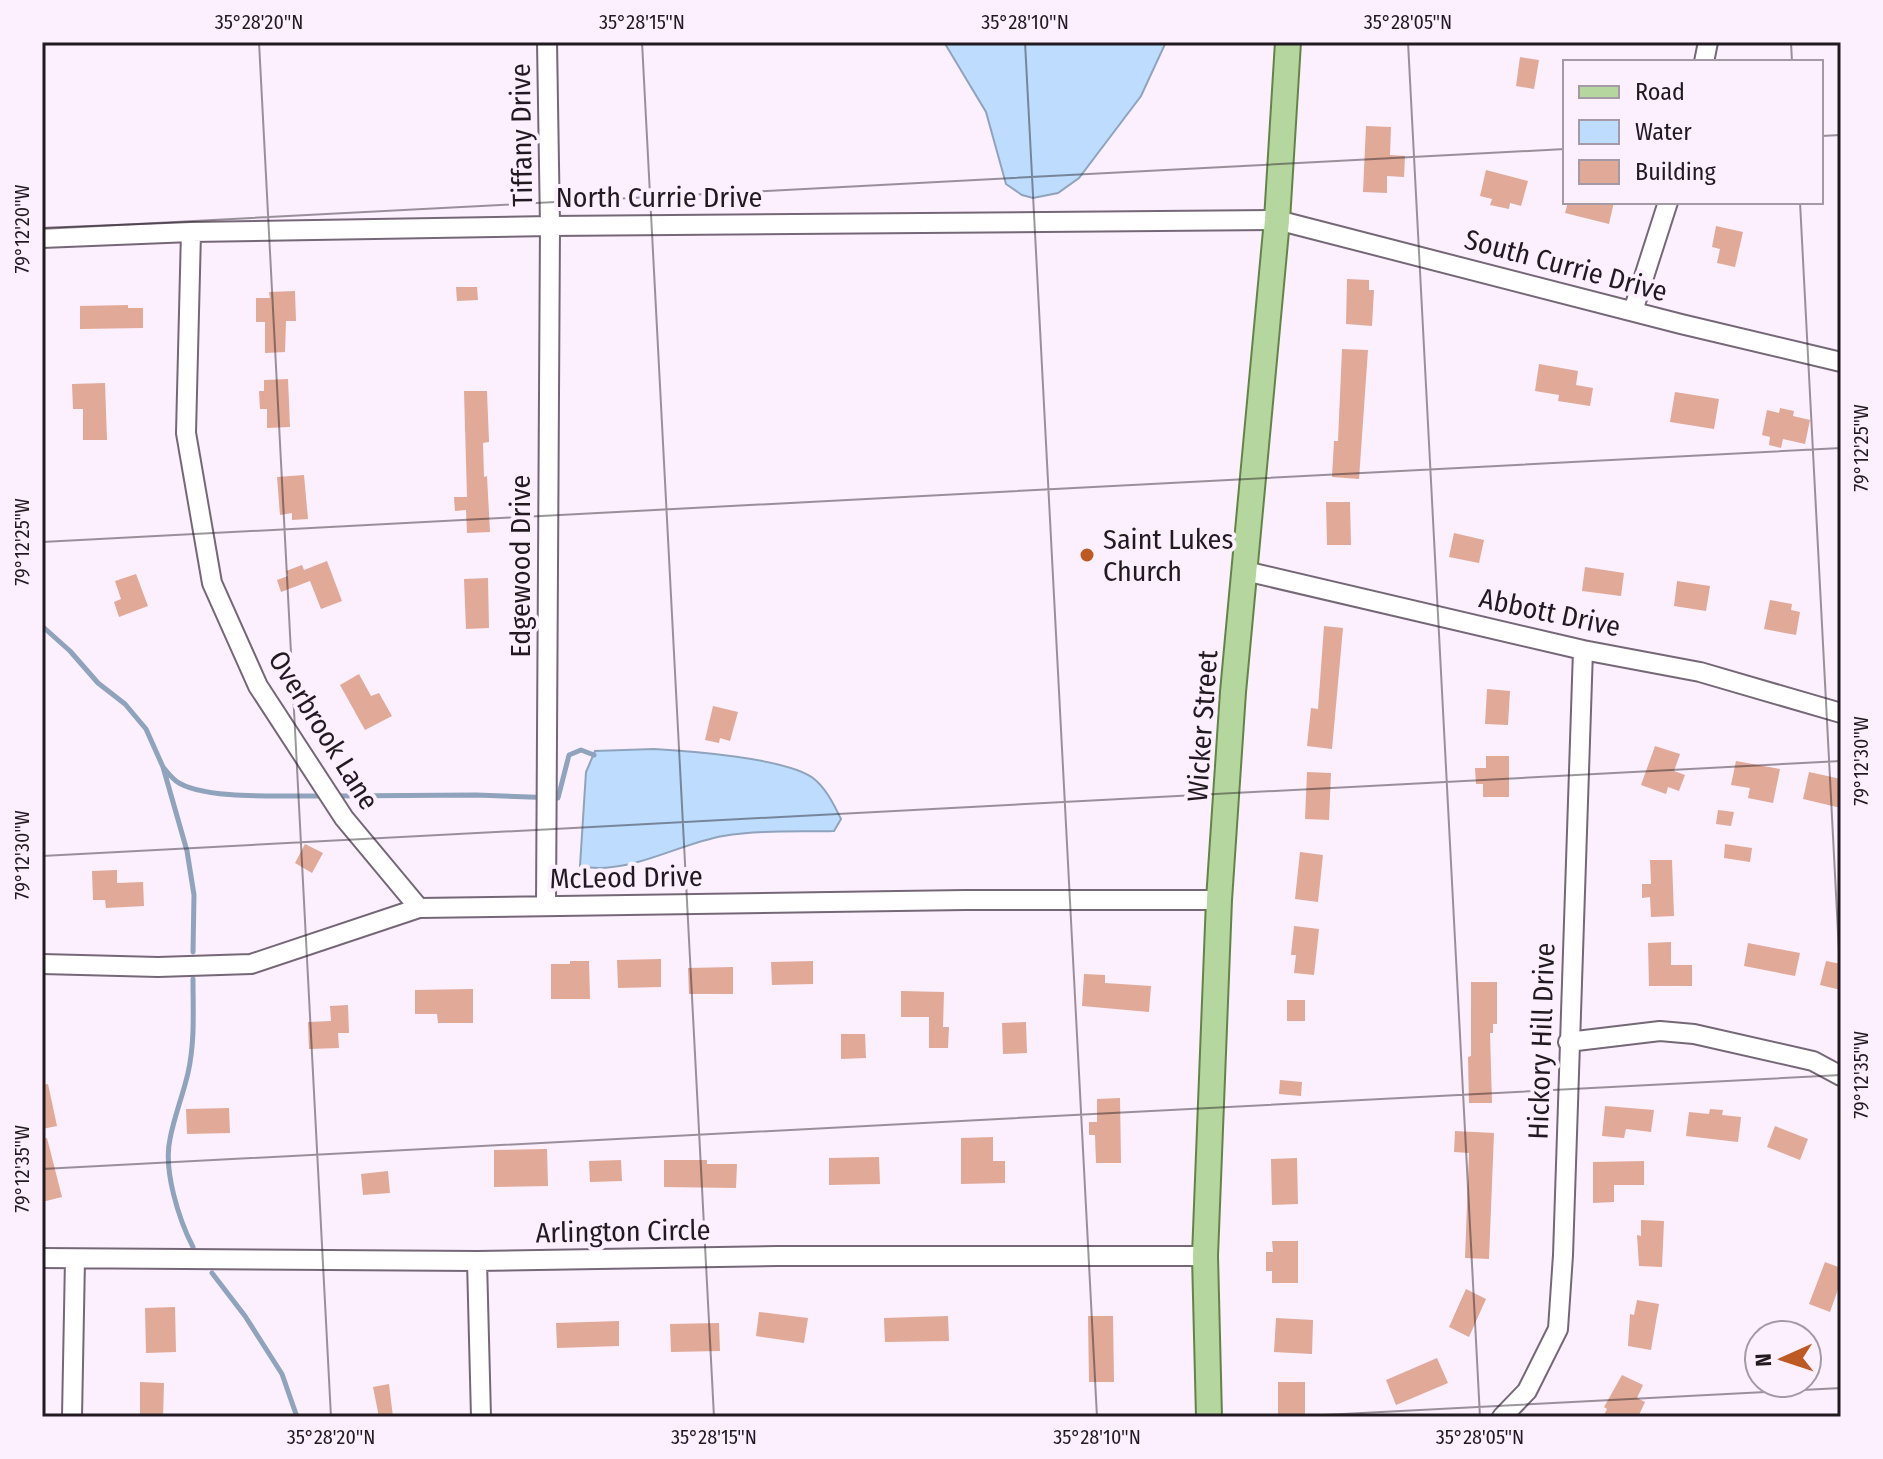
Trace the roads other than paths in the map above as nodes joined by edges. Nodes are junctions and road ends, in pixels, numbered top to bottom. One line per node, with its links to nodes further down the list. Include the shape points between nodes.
1 (547, 42): 5 (street, Tiffany Drive)
2 (1288, 42): 4 (main road, Wicker Street)
3 (1667, 204): 8 (street)
4 (1277, 220): 5 (street, North Currie Drive); 8 (street, South Currie Drive); 10 (main road, Wicker Street)
5 (550, 226): 6 (street, North Currie Drive); 14 (street, Edgewood Drive)
6 (191, 232): 7 (street, North Currie Drive); 15 (street, Overbrook Lane, via 186,433 212,583 258,686 344,818)
7 (42, 238)
8 (1633, 311): 9 (street, South Currie Drive)
9 (1841, 362)
10 (1245, 571): 11 (street, Abbott Drive); 13 (main road, Wicker Street)
11 (1583, 650): 12 (street, Abbott Drive, via 1700,672); 17 (street, Hickory Hill Drive)
12 (1841, 713)
13 (1219, 900): 14 (street, McLeod Drive); 19 (main road, Wicker Street)
14 (546, 906): 15 (street, McLeod Drive)
15 (419, 908): 16 (street, McLeod Drive, via 251,964)
16 (42, 964)
17 (1568, 1042): 18 (street, via 1660,1031 1694,1034 1813,1061); 26 (street, Hickory Hill Drive, via 1558,1329 1527,1391)
18 (1841, 1076)
19 (1205, 1256): 22 (street, Arlington Circle); 25 (main road, Wicker Street)
20 (42, 1258): 21 (street, Arlington Circle)
21 (75, 1259): 22 (street, Arlington Circle); 23 (street)
22 (477, 1261): 24 (street)
23 (72, 1417)
24 (481, 1417)
25 (1209, 1417)
26 (1502, 1417)

